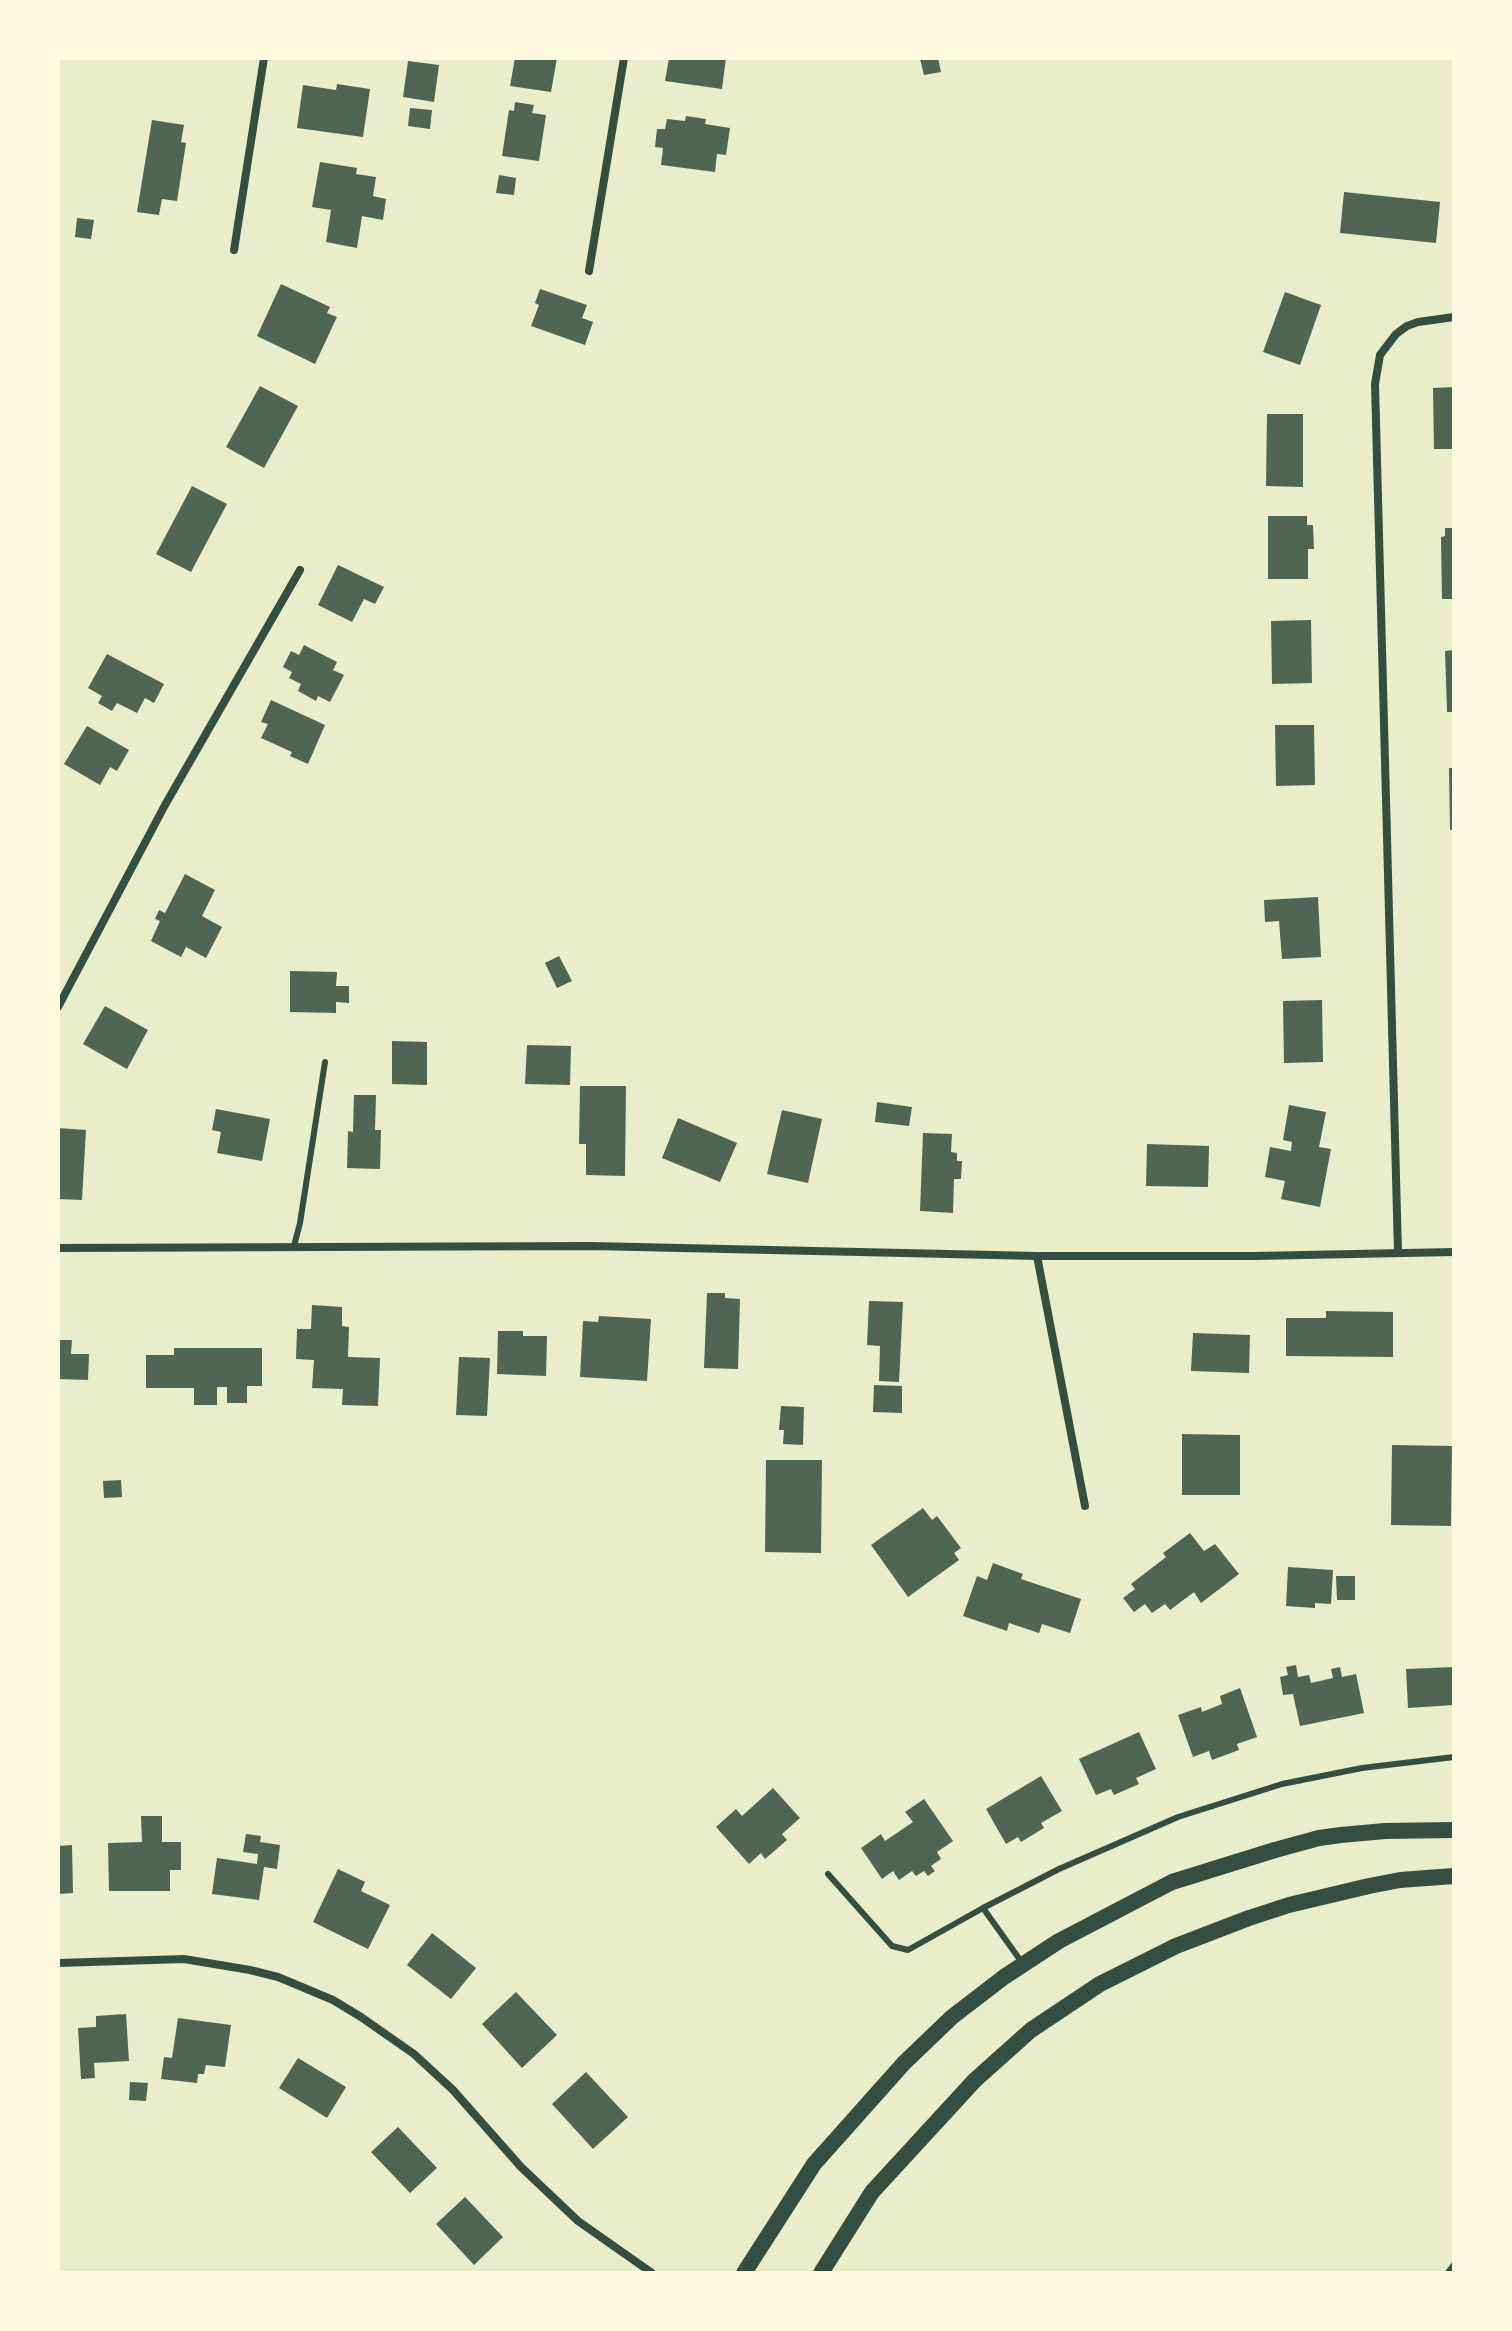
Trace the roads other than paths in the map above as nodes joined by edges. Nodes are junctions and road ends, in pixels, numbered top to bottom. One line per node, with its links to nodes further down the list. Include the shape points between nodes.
1 (264, 58): 3 (street)
2 (624, 58): 4 (street)
3 (234, 250)
4 (589, 271)
5 (1454, 317): 11 (street, via 1418,322 1396,334 1380,355 1375,384)
6 (300, 570): 7 (street, via 165,805)
7 (58, 1007)
8 (325, 1062): 9 (lane)
9 (294, 1246): 10 (street); 13 (street, via 592,1246)
10 (58, 1248)
11 (1398, 1252): 12 (street); 13 (street)
12 (1454, 1252)
13 (1037, 1256): 14 (street)
14 (1085, 1506)
15 (1454, 1757): 19 (lane, via 1282,1784 1193,1813 1059,1869)
16 (1454, 1830): 21 (main road, via 1319,1838 1199,1872 1116,1910)
17 (828, 1874): 19 (lane, via 892,1946 908,1950)
18 (1454, 1876): 24 (main road, via 1400,1880 1289,1905 1176,1946 1100,1984 1031,2030 975,2080 872,2192)
19 (983, 1908): 21 (lane)
20 (58, 1963): 22 (street, via 184,1959 278,1977 333,2000 414,2054 578,2221)
21 (1023, 1964): 23 (main road, via 952,2017 904,2063 814,2164)
22 (652, 2273)
23 (744, 2273)
24 (821, 2273)

